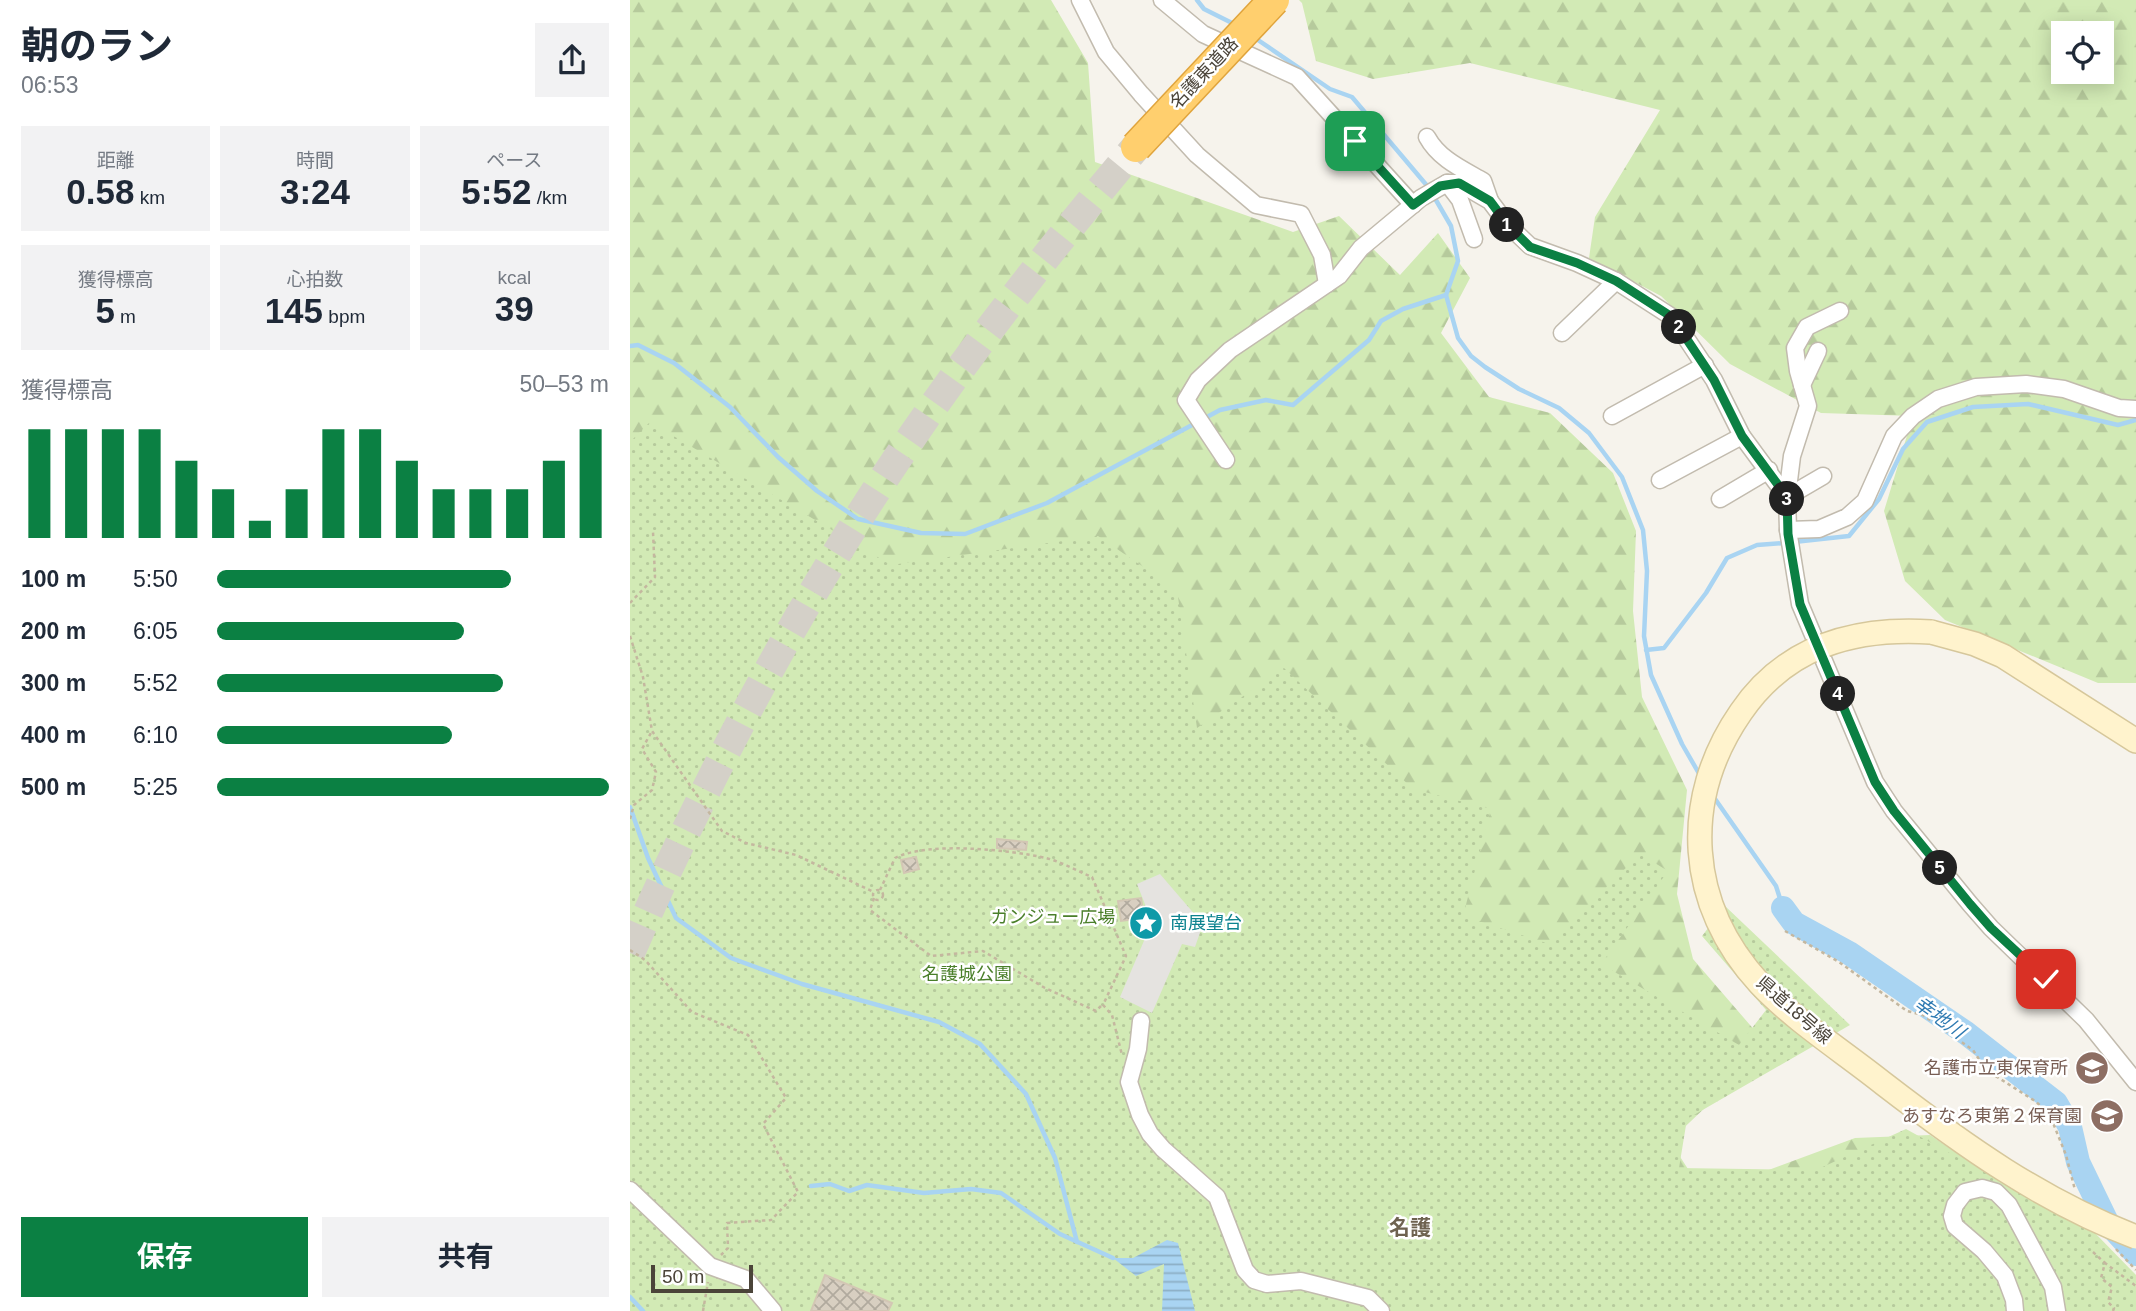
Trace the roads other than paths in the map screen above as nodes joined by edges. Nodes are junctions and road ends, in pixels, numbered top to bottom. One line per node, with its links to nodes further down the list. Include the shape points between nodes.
1 (1080, 0): 11 (street, via 1106,52 1197,155 1256,205 1301,214 1322,255)
2 (1162, 0): 8 (street, via 1203,34 1297,78)
3 (1273, 0): 5 (highway, 名護東道路, bridge)
4 (1427, 137): 7 (street, via 1455,166 1483,181)
5 (1136, 147)
6 (1443, 184): 7 (street, via 1459,183); 8 (street); 9 (street, via 1460,200)
7 (1490, 201): 10 (street, via 1530,247)
8 (1417, 202): 11 (street)
9 (1474, 239)
10 (1616, 281): 13 (street); 15 (street, via 1672,317)
11 (1327, 284): 20 (street, via 1230,350 1198,380 1186,400)
12 (1840, 311): 16 (street, via 1807,327 1795,348)
13 (1562, 333)
14 (1818, 351): 16 (street)
15 (1704, 365): 18 (street); 19 (street)
16 (1802, 385): 24 (street, via 1808,406 1792,456)
17 (2136, 409): 26 (street, via 2119,408 2064,389 2025,384 1976,387 1938,400 1894,436 1866,501 1847,517 1819,529)
18 (1612, 416)
19 (1742, 436): 21 (street); 23 (street)
20 (1226, 460)
21 (1769, 470): 24 (street); 25 (street)
22 (1823, 476): 24 (street)
23 (1660, 480)
24 (1787, 497): 26 (street)
25 (1720, 499)
26 (1788, 532): 29 (street, via 1800,604 1875,782 1977,912 2086,1020)
27 (2136, 741): 31 (main road, 県道18号線, bridge, via 2003,656 1975,644 1931,632 1871,632 1832,642 1801,657 1744,707 1716,756 1702,802 1698,846 1723,931 1753,976 1788,1009 2009,1174)
28 (1141, 1021): 33 (street, via 1129,1082 1140,1115 1182,1168 1217,1197 1244,1270 1267,1284 1301,1281 1368,1298)
29 (2136, 1082)
30 (630, 1190): 32 (street, via 710,1266 746,1279)
31 (2136, 1237)
32 (773, 1311)
33 (1381, 1311)
34 (2015, 1311): 35 (street, via 2005,1276 1955,1226 1955,1205 1965,1192 1982,1188 1996,1192 2009,1205 2053,1287)
35 (2057, 1311)

